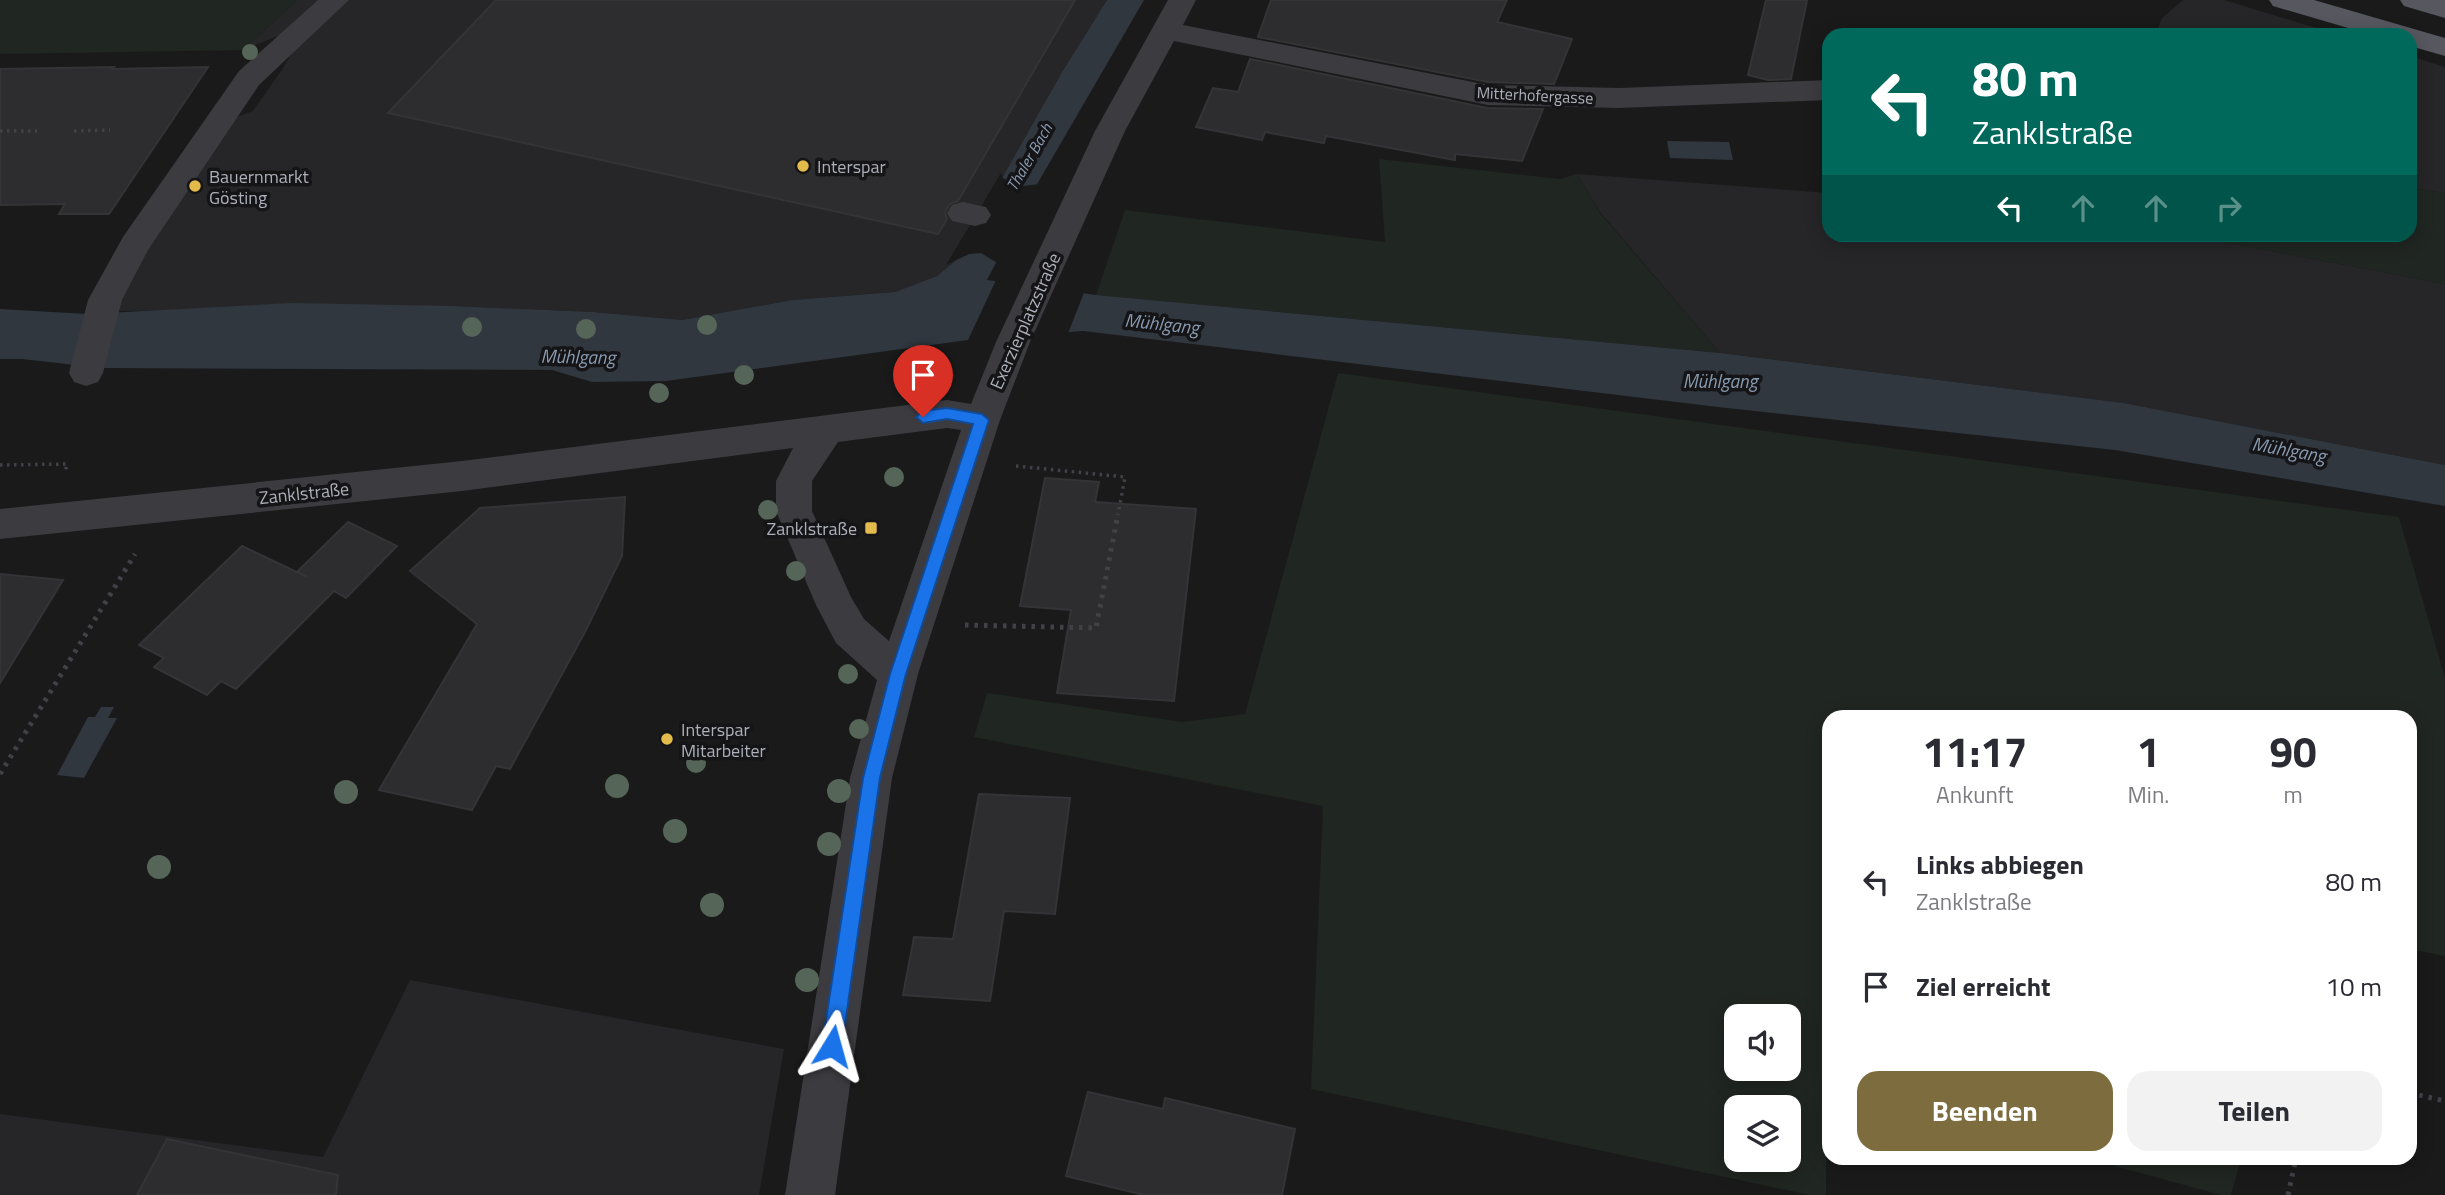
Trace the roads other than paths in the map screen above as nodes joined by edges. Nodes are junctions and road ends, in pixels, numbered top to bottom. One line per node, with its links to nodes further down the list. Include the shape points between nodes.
1 (335, 0): 13 (street, via 249,78 134,245 105,300)
2 (1182, 0): 7 (street, Exerzierplatzstraße)
3 (2283, 0): 6 (main road)
4 (2414, 0): 5 (main road)
5 (2445, 9)
6 (2380, 28)
7 (1164, 30): 10 (street, Mitterhofergasse, via 1488,96 1619,98); 12 (street, Exerzierplatzstraße, via 1110,131)
8 (2417, 39): 9 (main road)
9 (2445, 47)
10 (1822, 90)
11 (1040, 214): 12 (street)
12 (1072, 218): 14 (street, Exerzierplatzstraße)
13 (86, 373)
14 (982, 420): 15 (street, Zanklstraße, via 947,414); 17 (street, Exerzierplatzstraße)
15 (827, 430): 16 (street, Zanklstraße, via 462,476); 17 (street, via 794,481 794,511 850,631)
16 (0, 524)
17 (898, 674): 18 (street, Exerzierplatzstraße, via 871,778)
18 (810, 1195)

